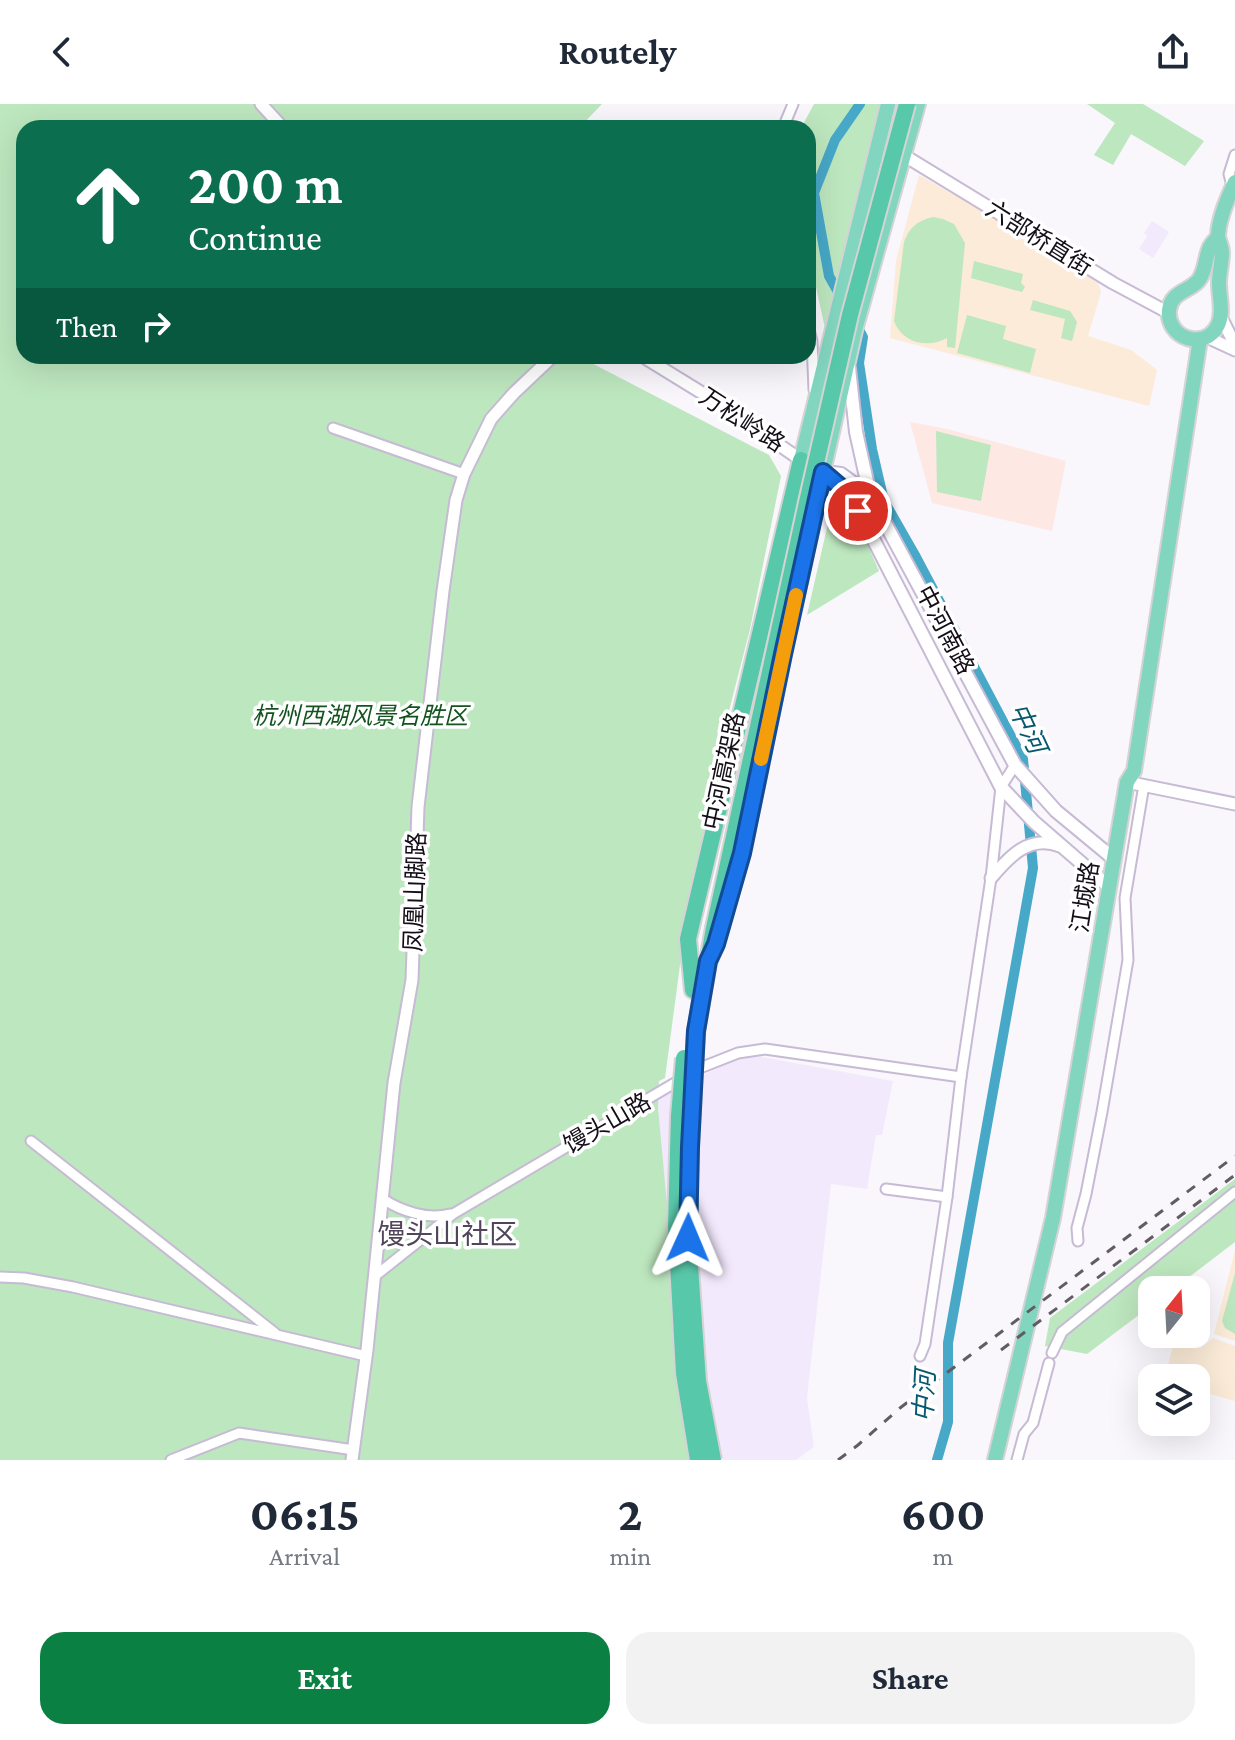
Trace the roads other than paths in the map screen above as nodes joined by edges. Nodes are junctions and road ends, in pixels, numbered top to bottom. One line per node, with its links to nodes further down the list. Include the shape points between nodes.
1 (261, 104): 6 (street)
2 (888, 104): 20 (main road)
3 (895, 104): 36 (highway, 中河高架路, bridge)
4 (907, 104): 35 (highway, 中河高架路, bridge, via 843,345)
5 (918, 104): 8 (main road, 中河南路)
6 (276, 120)
7 (1235, 155): 9 (street, via 1229,174)
8 (908, 158): 13 (street, 六部桥直街); 16 (main road, 中河南路)
9 (1234, 185): 10 (main road)
10 (1218, 237): 11 (main road, via 1200,279); 12 (main road)
11 (1190, 287): 12 (main road, via 1212,293); 13 (main road, via 1175,296)
12 (1221, 311): 14 (main road, 江城路, via 1215,331); 15 (street)
13 (1169, 313): 14 (main road, via 1181,336)
14 (1204, 338): 15 (street); 27 (main road, 江城路, via 1134,771)
15 (1235, 347)
16 (848, 362): 23 (main road, 中河南路); 25 (main road, 中河南路)
17 (545, 364): 24 (street, 凤凰山脚路, via 491,419)
18 (655, 364): 22 (street, 万松岭路)
19 (813, 364): 20 (street)
20 (815, 402): 22 (main road)
21 (333, 428): 24 (street)
22 (801, 460): 23 (main road); 36 (highway, via 688,939)
23 (823, 472): 25 (main road, via 841,474); 29 (main road, 中河南路, via 851,496); 35 (highway, bridge, via 742,853)
24 (464, 474): 42 (street, 凤凰山脚路, via 443,591 419,797 412,980 394,1083)
25 (870, 495): 26 (main road, 中河南路)
26 (1017, 768): 29 (street); 32 (main road, 中河南路, via 1056,811)
27 (1127, 782): 28 (street); 32 (main road, 江城路)
28 (1144, 785): 30 (street); 44 (street, via 1125,898 1128,960)
29 (1001, 787): 31 (main road, 中河南路); 33 (street)
30 (1235, 804)
31 (1065, 848): 33 (street, via 1038,841 1006,860); 34 (main road, 中河南路)
32 (1114, 859): 34 (main road, 江城路)
33 (991, 878): 37 (street)
34 (1109, 887): 54 (main road, 江城路, via 1053,1218)
35 (708, 961): 53 (highway, 中河高架路, bridge, via 696,1031 688,1238 698,1381)
36 (693, 990): 52 (highway, 中河高架路, bridge, via 679,1116 676,1226 684,1373)
37 (961, 1077): 41 (street); 43 (street, 馒头山路, via 782,1050 738,1053 700,1068)
38 (31, 1141): 47 (street)
39 (886, 1189): 41 (street)
40 (1235, 1192): 55 (street, via 1062,1332)
41 (947, 1197): 49 (street)
42 (383, 1199): 43 (street, via 431,1217); 45 (street, 凤凰山脚路)
43 (453, 1214): 45 (street, 馒头山路)
44 (1078, 1241)
45 (375, 1276): 48 (street, 凤凰山脚路)
46 (0, 1277): 47 (street, via 73,1287)
47 (278, 1335): 48 (street)
48 (366, 1356): 50 (street, 凤凰山脚路)
49 (920, 1356)
50 (353, 1455): 51 (street, via 239,1433)
51 (171, 1460)
52 (698, 1460)
53 (713, 1460)
54 (995, 1460)
55 (1017, 1460)

